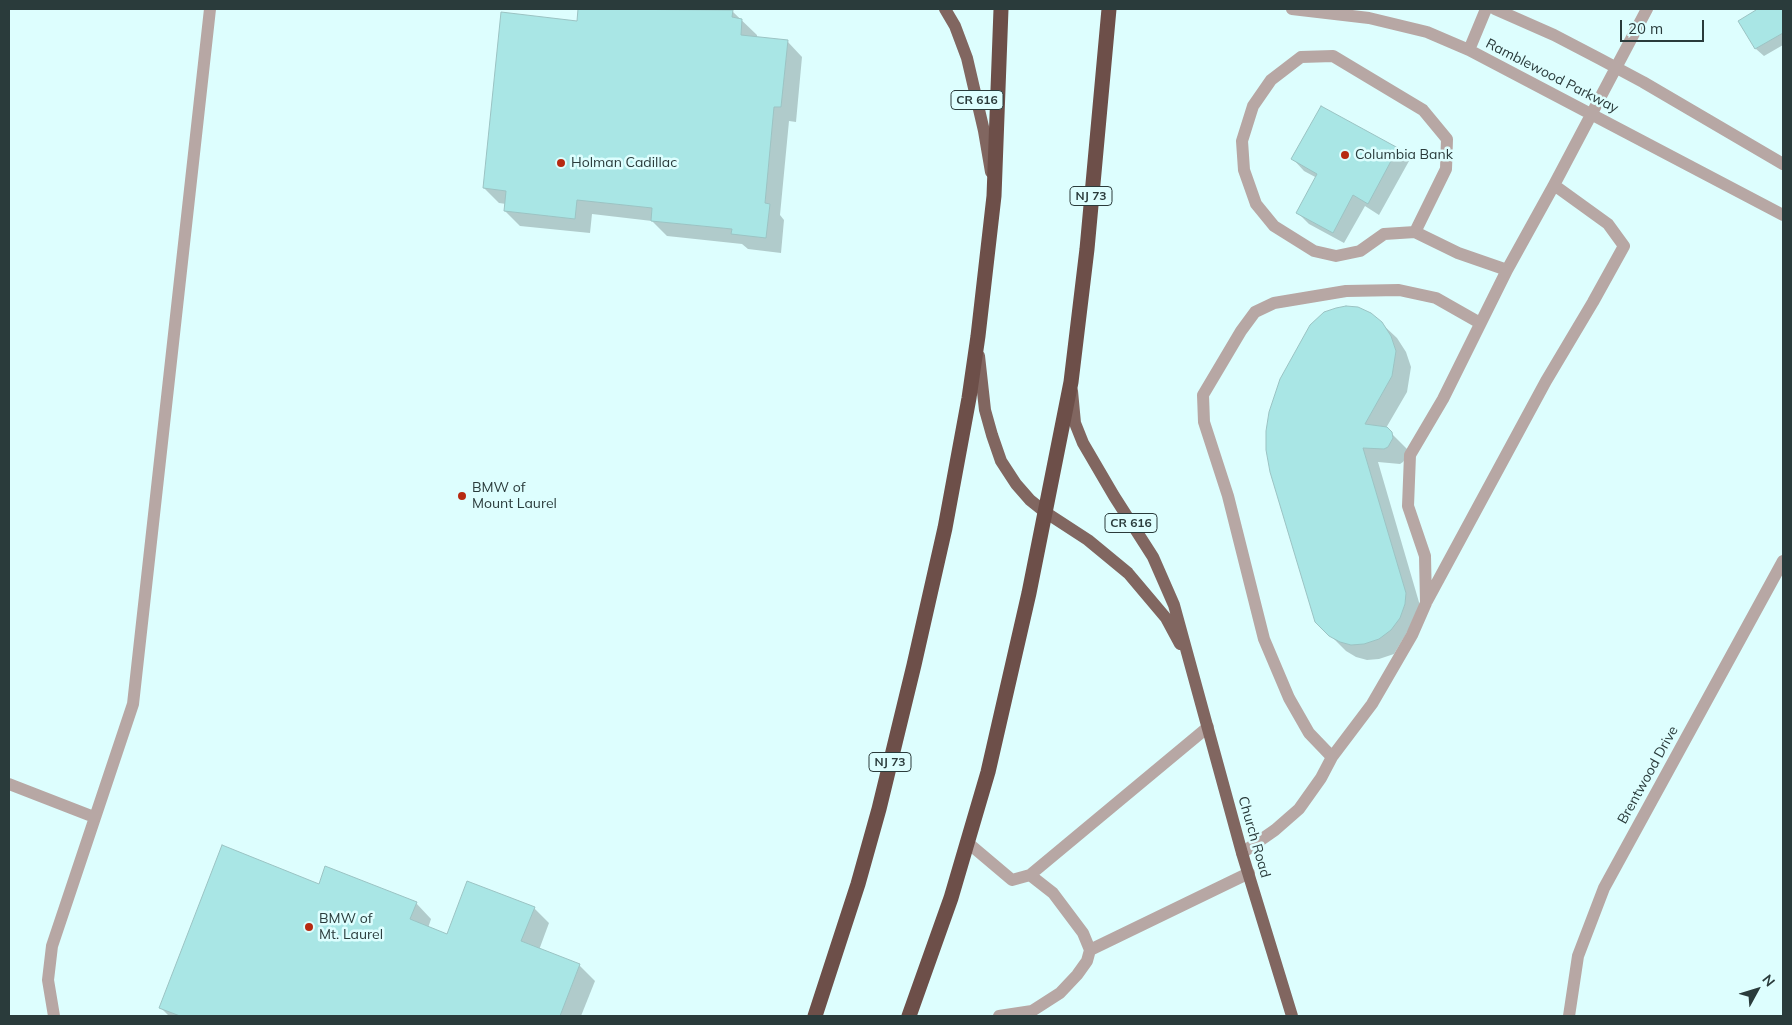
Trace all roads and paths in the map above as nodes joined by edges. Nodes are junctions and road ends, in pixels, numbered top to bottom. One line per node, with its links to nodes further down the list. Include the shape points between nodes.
1 (210, 9): 28 (street, via 133,704)
2 (946, 9): 14 (main road, CR 616, via 967,58 975,89)
3 (1001, 9): 14 (highway, NJ 73)
4 (1109, 9): 20 (highway, NJ 73)
5 (1292, 9): 9 (street, Ramblewood Parkway, via 1369,18 1427,32)
6 (1486, 9): 9 (street)
7 (1495, 9): 10 (street)
8 (1647, 9): 10 (street)
9 (1469, 50): 11 (street, Ramblewood Parkway)
10 (1615, 67): 11 (street); 12 (street)
11 (1591, 114): 13 (street); 15 (street, Ramblewood Parkway)
12 (1783, 164)
13 (1554, 185): 17 (street); 23 (street, via 1608,224 1624,246 1546,381)
14 (994, 196): 19 (highway, NJ 73)
15 (1783, 215)
16 (1415, 232): 16 (street, via 1384,234 1360,251 1336,256 1314,251 1274,226 1256,204 1244,170 1242,141 1253,106 1271,80 1301,57 1333,56 1423,110 1447,139 1446,169); 17 (street, via 1458,253)
17 (1507, 270): 18 (street)
18 (1480, 323): 23 (street, via 1443,399 1410,456 1408,506 1425,556); 26 (street, via 1436,298 1398,290 1346,291 1274,303 1255,312 1203,395 1204,422 1228,496 1264,639 1289,698 1309,733)
19 (978, 336): 21 (main road, Church Road / CR 616, via 985,410 1002,461 1016,484); 35 (highway, NJ 73, via 945,528 912,674 861,875)
20 (1071, 382): 21 (highway, NJ 73); 24 (main road, Church Road / CR 616, via 1075,423 1083,443 1153,557 1174,605)
21 (1045, 512): 24 (main road, Church Road / CR 616, via 1088,540 1128,573 1166,618); 29 (highway, NJ 73, via 1009,684)
22 (1783, 561): 39 (street, Brentwood Drive, via 1604,888 1578,956)
23 (1426, 603): 26 (street, via 1412,635 1372,704)
24 (1191, 665): 25 (main road, Church Road / CR 616)
25 (1208, 727): 30 (main road, Church Road / CR 616); 32 (street)
26 (1332, 756): 30 (street, via 1299,809)
27 (9, 784): 28 (street)
28 (94, 817): 34 (street, via 52,946 48,980)
29 (967, 842): 32 (street, via 1012,880); 36 (highway, NJ 73)
30 (1242, 853): 31 (main road, Church Road / CR 616)
31 (1248, 873): 33 (street); 38 (main road, Church Road / CR 616)
32 (1030, 875): 33 (street, via 1053,893 1083,933)
33 (1090, 950): 37 (street, via 1077,975 1060,993 1032,1010)
34 (54, 1016)
35 (815, 1016)
36 (909, 1016)
37 (999, 1016)
38 (1289, 1016)
39 (1569, 1016)

